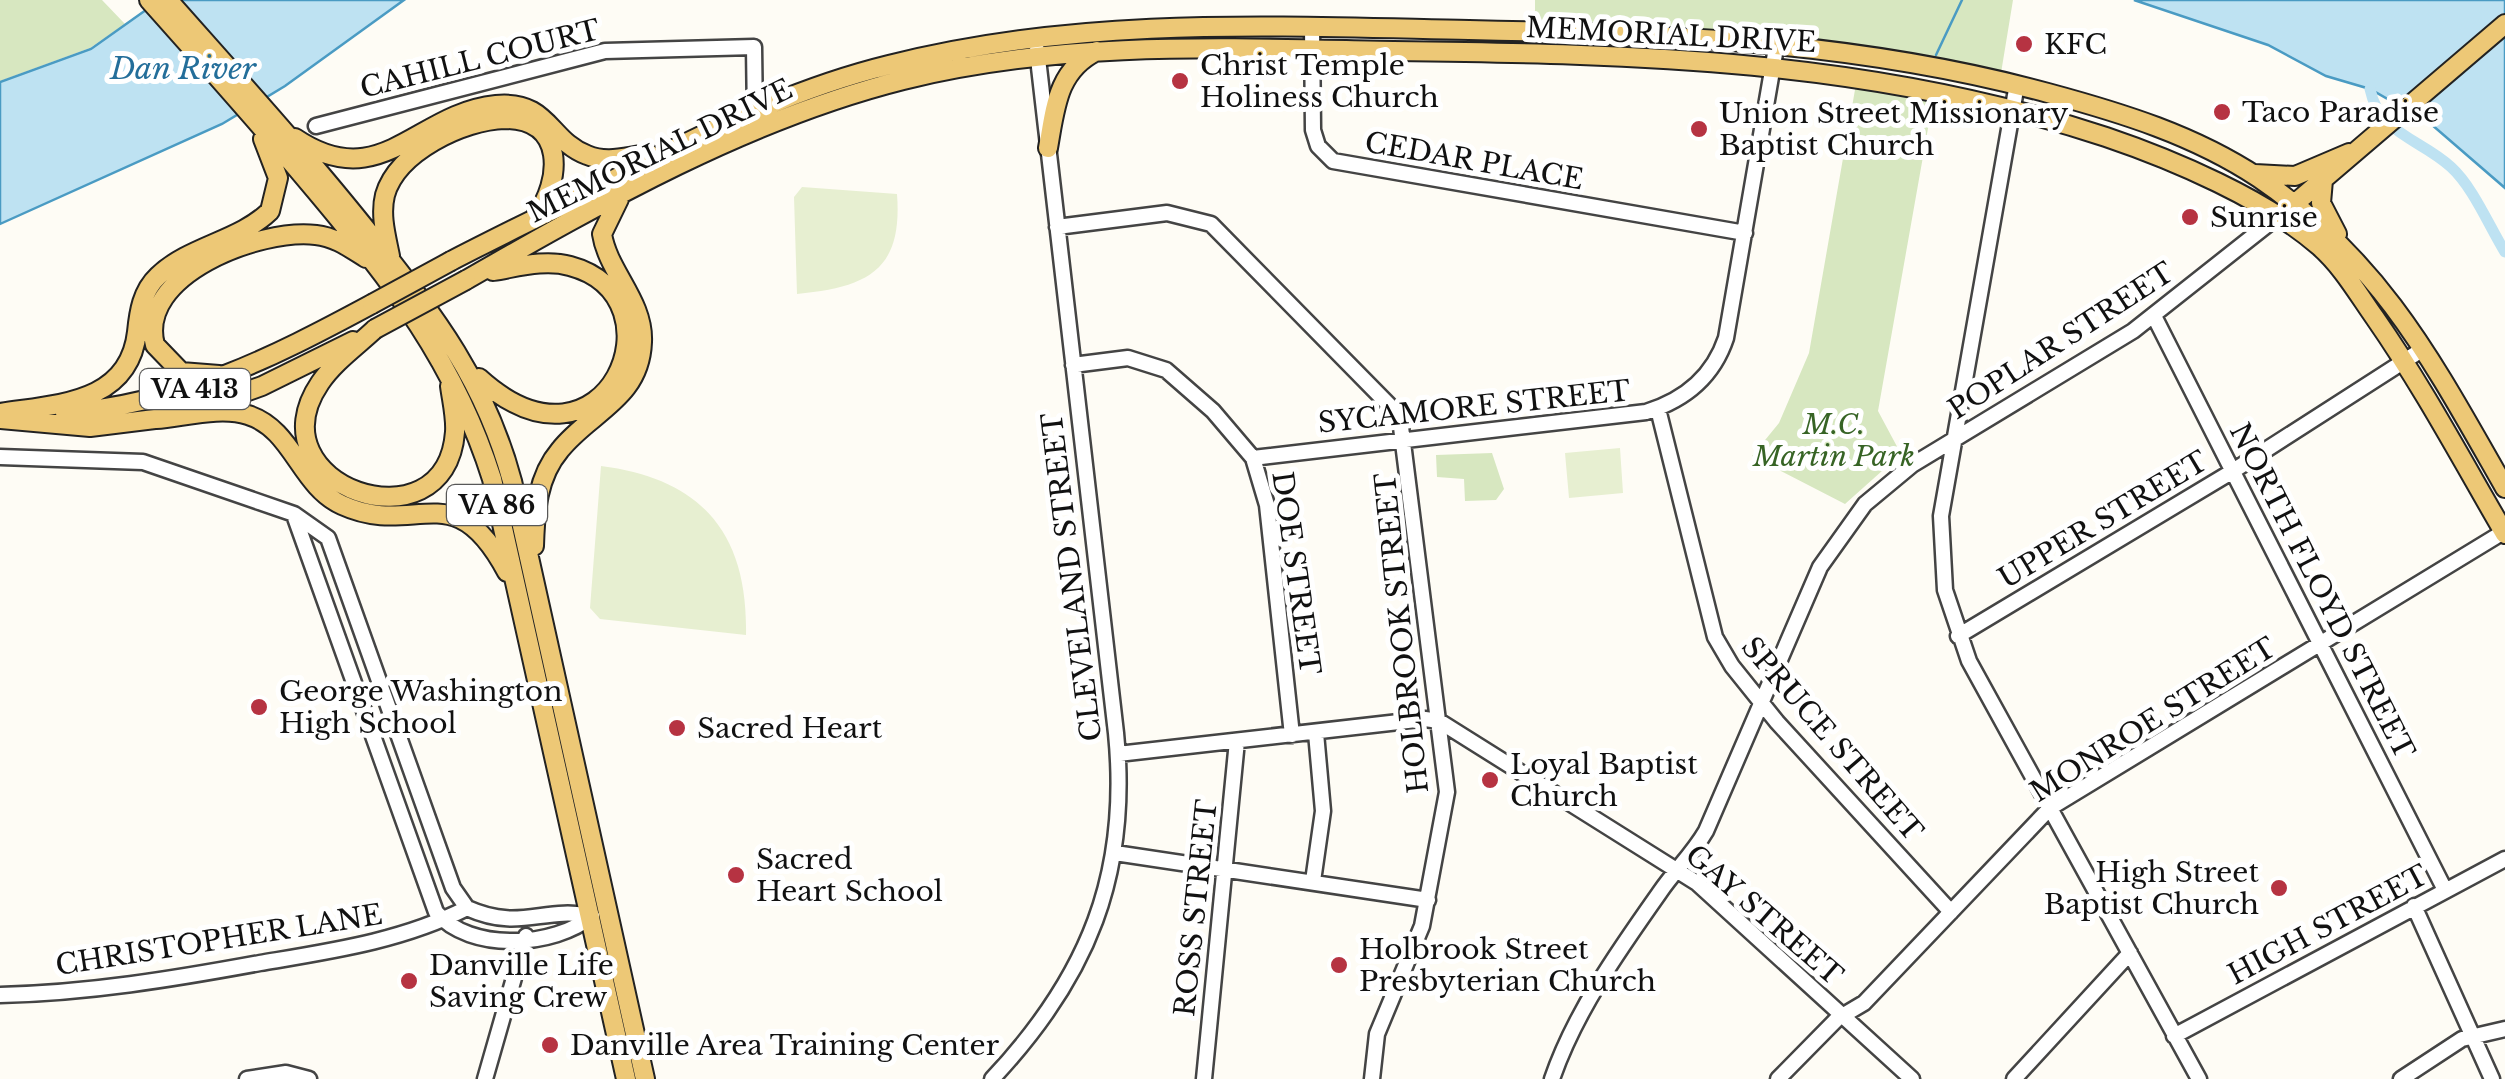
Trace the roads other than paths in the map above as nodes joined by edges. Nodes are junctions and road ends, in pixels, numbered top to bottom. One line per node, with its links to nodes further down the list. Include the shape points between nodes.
1 (150, 0): 15 (main road)
2 (168, 0): 17 (main road)
3 (2505, 24): 22 (main road)
4 (1312, 27): 5 (main road, MEMORIAL DRIVE / VA 413, via 1167,25); 6 (main road, MEMORIAL DRIVE / VA 413); 8 (street, CEDAR PLACE)
5 (1035, 36): 9 (street, CLEVELAND STREET); 14 (main road, MEMORIAL DRIVE / VA 413, via 884,66)
6 (1778, 42): 10 (street, SYCAMORE STREET); 11 (main road, MEMORIAL DRIVE / VA 413)
7 (1103, 49): 8 (main road, MEMORIAL DRIVE); 9 (main road, MEMORIAL DRIVE); 21 (main road, via 1079,62 1062,84)
8 (1314, 50): 10 (main road, MEMORIAL DRIVE); 32 (street, CEDAR PLACE, via 1313,130 1332,161)
9 (1037, 56): 18 (main road, MEMORIAL DRIVE, via 904,80); 21 (street, CLEVELAND STREET)
10 (1774, 64): 13 (main road, MEMORIAL DRIVE); 32 (street, SYCAMORE STREET)
11 (2017, 84): 12 (main road, MEMORIAL DRIVE / VA 413); 13 (street)
12 (2098, 107): 19 (street); 20 (main road, MEMORIAL DRIVE / VA 413)
13 (2013, 108): 19 (main road, MEMORIAL DRIVE); 48 (street)
14 (754, 109): 16 (street, CAHILL COURT, via 754,48 625,48); 18 (street, CAHILL COURT); 23 (main road, MEMORIAL DRIVE / VA 413)
15 (249, 112): 34 (main road, VA 86); 45 (main road, via 276,166 278,190 270,211 158,276 142,301 127,367 107,387 84,399)
16 (316, 126)
17 (282, 128): 23 (main road, via 320,152 363,160 460,115 506,104 543,116 588,156); 34 (main road)
18 (755, 130): 27 (main road, MEMORIAL DRIVE)
19 (2092, 133): 24 (main road, MEMORIAL DRIVE)
20 (2178, 134): 24 (street); 25 (main road, MEMORIAL DRIVE / VA 413)
21 (1048, 148): 31 (street, CLEVELAND STREET)
22 (2356, 150): 25 (main road, via 2296,176); 26 (main road)
23 (659, 154): 29 (main road, MEMORIAL DRIVE / VA 413)
24 (2168, 160): 30 (main road, MEMORIAL DRIVE)
25 (2250, 173): 28 (main road, MEMORIAL DRIVE / VA 413)
26 (2323, 180): 28 (main road); 33 (main road, via 2324,214)
27 (620, 198): 35 (main road, MEMORIAL DRIVE); 55 (main road, via 602,234 641,324 638,367 616,402 562,446 546,472 536,506)
28 (2294, 205): 30 (main road); 33 (main road, MEMORIAL DRIVE / VA 413)
29 (534, 218): 34 (main road, via 556,178 544,136 518,120 470,127 430,145 395,174 383,209); 43 (main road, MEMORIAL DRIVE / VA 413, bridge)
30 (2276, 218): 36 (street, POPLAR STREET); 39 (main road, MEMORIAL DRIVE, via 2332,258)
31 (1057, 227): 41 (street, CLEVELAND STREET); 47 (street, HOLBROOK STREET, via 1166,213 1210,224 1389,406)
32 (1745, 233): 44 (street, SYCAMORE STREET, via 1721,354 1701,382)
33 (2345, 247): 38 (main road, MEMORIAL DRIVE / VA 413, via 2380,284)
34 (384, 263): 40 (main road); 42 (main road, VA 86); 43 (main road, via 308,234 245,246 175,282 155,312 155,345 181,372)
35 (472, 276): 37 (main road, MEMORIAL DRIVE, bridge); 40 (main road, via 538,264 584,271 619,306 627,341 611,386 567,412 522,410)
36 (2154, 316): 48 (street, POPLAR STREET); 51 (street, NORTH FLOYD STREET)
37 (375, 329): 42 (main road, via 329,372 310,408 312,448 324,472 344,489 389,498 422,487 440,471 455,434); 46 (main road, MEMORIAL DRIVE, via 262,386)
38 (2423, 349): 39 (street, UPPER STREET); 52 (main road, MEMORIAL DRIVE / VA 413)
39 (2403, 361): 51 (street, UPPER STREET); 54 (main road, MEMORIAL DRIVE)
40 (466, 364): 55 (main road, VA 86, via 505,454)
41 (1073, 365): 50 (street, DOE STREET, via 1128,358 1166,370); 64 (street, CLEVELAND STREET)
42 (446, 366): 56 (main road, VA 86, via 481,445)
43 (235, 374): 45 (main road, MEMORIAL DRIVE / VA 413, via 118,407)
44 (1658, 408): 47 (street, SYCAMORE STREET); 59 (street, SPRUCE STREET, via 1715,636)
45 (0, 416): 46 (main road, MEMORIAL DRIVE, via 90,427)
46 (156, 420): 56 (main road, via 236,413 260,420 320,491 342,505 378,514 450,514 476,526)
47 (1405, 438): 50 (street, SYCAMORE STREET); 60 (street, HOLBROOK STREET)
48 (1952, 442): 57 (street, via 1940,543); 59 (street, POPLAR STREET, via 1885,486 1848,524 1820,567)
49 (0, 456): 53 (street, via 144,462)
50 (1253, 458): 62 (street, DOE STREET, via 1267,505)
51 (2234, 471): 57 (street, UPPER STREET); 58 (street, NORTH FLOYD STREET)
52 (2505, 488)
53 (294, 514): 74 (street, via 328,538 453,888); 77 (street)
54 (2504, 532): 58 (street, MONROE STREET)
55 (534, 576): 90 (main road, VA 86)
56 (517, 592): 76 (main road, VA 86)
57 (1958, 636): 65 (street)
58 (2321, 645): 65 (street, MONROE STREET); 71 (street, NORTH FLOYD STREET)
59 (1764, 702): 69 (street, POPLAR STREET, via 1714,815); 75 (street, SPRUCE STREET)
60 (1439, 722): 61 (street); 69 (street, GAY STREET); 72 (street, HOLBROOK STREET, via 1447,792)
61 (1316, 733): 62 (street); 70 (street, via 1323,811)
62 (1292, 735): 63 (street)
63 (1237, 741): 64 (street); 68 (street, ROSS STREET)
64 (1118, 754): 66 (street, CLEVELAND STREET)
65 (2050, 808): 75 (street, MONROE STREET); 80 (street)
66 (1115, 853): 68 (street); 91 (street, CLEVELAND STREET, via 1077,966 1045,1018)
67 (2505, 859): 71 (street, HIGH STREET)
68 (1225, 869): 70 (street); 92 (street, ROSS STREET)
69 (1678, 870): 82 (street, GAY STREET); 94 (street, POPLAR STREET, via 1588,1004)
70 (1313, 881): 72 (street)
71 (2445, 890): 73 (street, HIGH STREET)
72 (1428, 900): 93 (street, HOLBROOK STREET, via 1377,1034)
73 (2414, 906): 84 (street, HIGH STREET); 85 (street)
74 (467, 908): 77 (street, CHRISTOPHER LANE); 78 (street, via 496,920)
75 (1951, 912): 82 (street, MONROE STREET, via 1864,1003)
76 (592, 916): 78 (street, via 568,911); 79 (street, via 577,928); 89 (main road, VA 86)
77 (443, 920): 79 (street, via 474,936); 81 (street, CHRISTOPHER LANE, via 360,945 133,986)
78 (530, 920): 79 (street)
79 (524, 940): 88 (street)
80 (2130, 953): 84 (street); 97 (street)
81 (0, 995)
82 (1841, 1015): 95 (street, MONROE STREET); 96 (street, GAY STREET)
83 (2505, 1029): 85 (street)
84 (2174, 1036): 98 (street)
85 (2472, 1036): 99 (street); 100 (street)
86 (247, 1079): 87 (street)
87 (309, 1079)
88 (485, 1079)
89 (626, 1079)
90 (646, 1079)
91 (992, 1079)
92 (1204, 1079)
93 (1372, 1079)
94 (1552, 1079)
95 (1778, 1079)
96 (1912, 1079)
97 (2014, 1079)
98 (2199, 1079)
99 (2401, 1079)
100 (2492, 1079)

